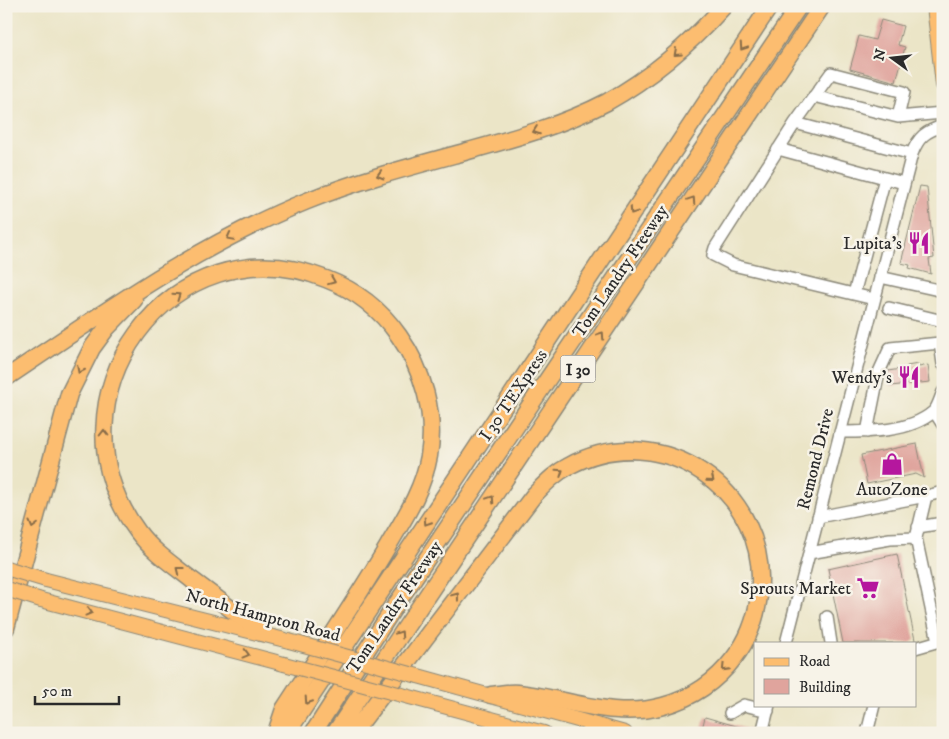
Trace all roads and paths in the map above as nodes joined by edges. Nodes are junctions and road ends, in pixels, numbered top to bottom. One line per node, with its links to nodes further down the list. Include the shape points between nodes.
1 (724, 6): 18 (highway, one-way to 18, via 673,57 606,102 525,135 382,174 306,202 231,236)
2 (770, 6): 52 (highway, Tom Landry Freeway / I 30, one-way to 52)
3 (799, 6): 53 (highway, I 30 TEXpress)
4 (822, 6): 54 (highway, Tom Landry Freeway / I 30, one-way to 4)
5 (934, 6): 6 (main road)
6 (940, 38): 7 (main road)
7 (943, 85)
8 (814, 96): 10 (street); 10 (street, via 830,73 837,73 904,92); 11 (street)
9 (943, 113): 10 (street)
10 (898, 117)
11 (795, 123): 13 (street); 14 (street)
12 (943, 126): 14 (street, Remond Drive, via 925,132)
13 (778, 149): 15 (street); 20 (street, via 713,255 733,265)
14 (912, 154): 16 (street, Remond Drive)
15 (885, 178): 16 (street); 20 (street)
16 (904, 183): 17 (street, Remond Drive)
17 (880, 277): 19 (street); 21 (street, Remond Drive)
18 (141, 288): 26 (highway); 41 (highway, one-way to 41, via 132,304 92,348 69,394)
19 (943, 291)
20 (854, 294): 21 (street)
21 (874, 299): 30 (street, Remond Drive)
22 (889, 308): 23 (street)
23 (943, 321)
24 (941, 343): 25 (street); 31 (street, via 890,348 879,372)
25 (943, 364)
26 (6, 378)
27 (943, 392): 28 (street)
28 (934, 411): 29 (street); 31 (street, via 915,424)
29 (943, 425)
30 (840, 432): 31 (street); 34 (street, Remond Drive)
31 (867, 432)
32 (943, 492): 33 (street)
33 (926, 496): 34 (street); 36 (street)
34 (818, 516): 37 (street, Remond Drive)
35 (943, 522): 36 (street)
36 (917, 533): 37 (street); 43 (street)
37 (808, 553): 44 (street, Remond Drive)
38 (6, 568): 42 (main road, North Hampton Road, bridge)
39 (6, 589): 56 (main road, one-way to 56, bridge)
40 (827, 617): 45 (street)
41 (6, 628)
42 (262, 633): 47 (main road, North Hampton Road, bridge); 51 (highway, one-way to 51, via 140,535 116,494 104,448 104,423 113,376 124,351 160,308 202,281 226,273 269,267 315,275 340,284 379,313 409,349 426,391 431,434 427,467 418,494 368,581 284,709)
43 (940, 640): 46 (street)
44 (786, 642)
45 (831, 642)
46 (916, 648)
47 (491, 695): 55 (highway, one-way to 47, via 534,495 568,466 608,452 629,450 672,457 707,475 737,504 756,543 760,567 758,609 743,647 714,680 679,701 642,710 612,711 517,693); 57 (main road, North Hampton Road)
48 (874, 706): 59 (street)
49 (769, 708): 50 (street, via 744,706); 58 (street)
50 (730, 713)
51 (276, 733)
52 (287, 733)
53 (313, 733)
54 (335, 733)
55 (353, 733)
56 (544, 733)
57 (626, 733)
58 (762, 733)
59 (867, 733)

